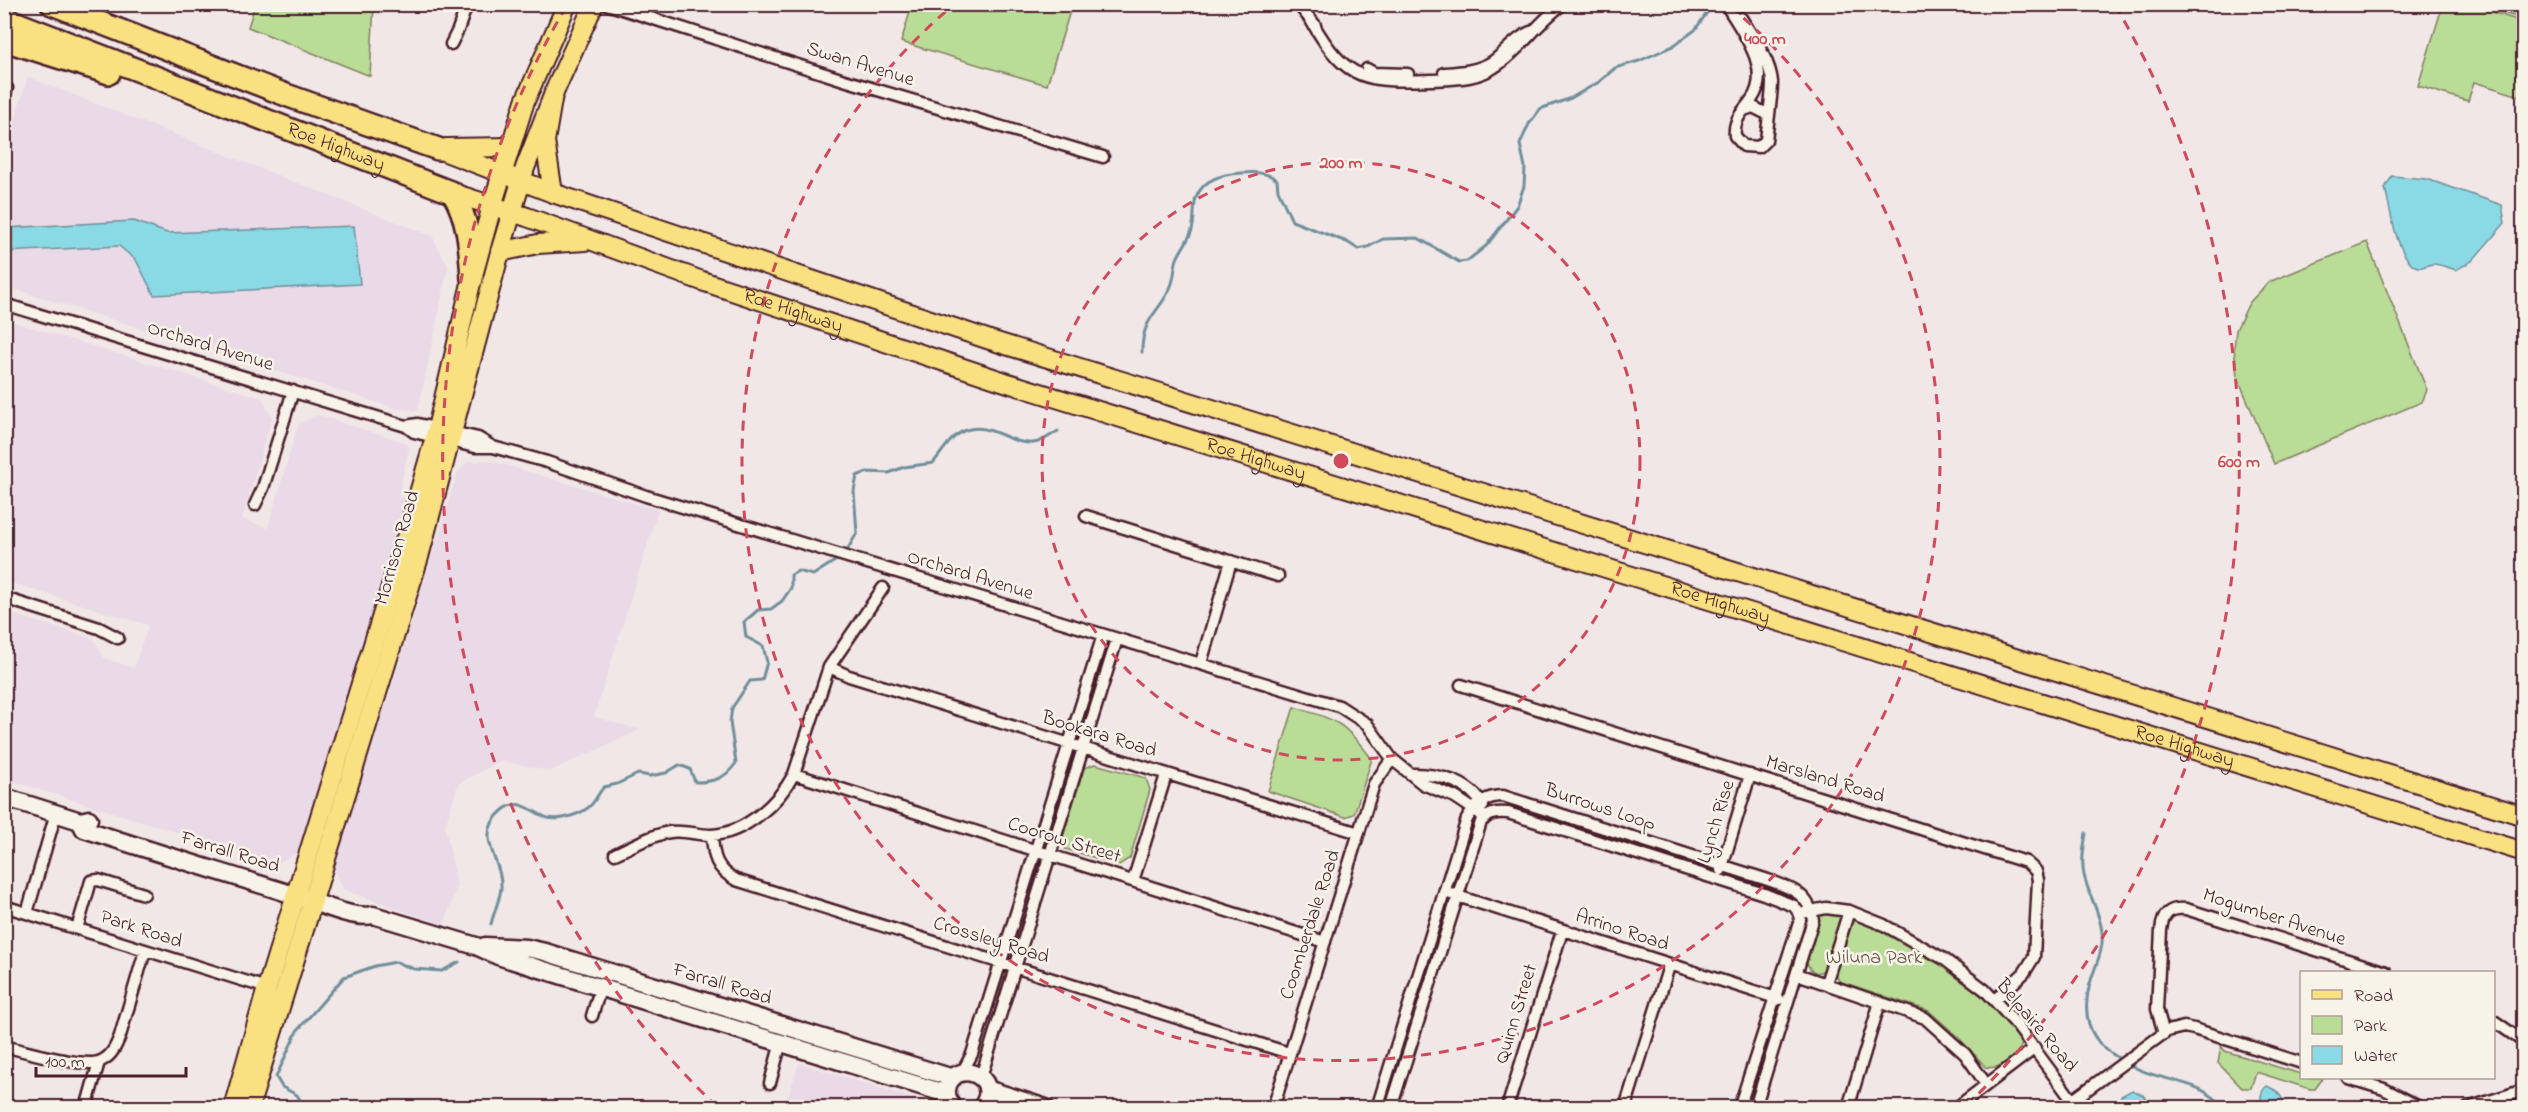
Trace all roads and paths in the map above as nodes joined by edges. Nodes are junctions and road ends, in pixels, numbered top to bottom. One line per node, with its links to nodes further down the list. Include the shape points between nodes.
1 (52, 4): 18 (highway, Roe Highway)
2 (467, 4): 12 (street)
3 (567, 4): 17 (main road, Morrison Road, via 525,101)
4 (594, 4): 13 (main road, Morrison Road)
5 (607, 4): 19 (street, Swan Avenue)
6 (1298, 4): 7 (street, via 1329,51 1342,63 1370,79 1388,82 1473,77 1499,64)
7 (1563, 4)
8 (1725, 4): 14 (street, via 1759,69 1756,92)
9 (1733, 4): 15 (street, via 1770,72)
10 (4, 18): 16 (highway, Roe Highway)
11 (4, 40): 16 (highway)
12 (450, 44)
13 (552, 100): 21 (main road, Morrison Road); 23 (main road, via 545,141)
14 (1744, 110): 15 (street, via 1753,107); 15 (street, via 1735,124 1735,136 1748,147 1764,143)
15 (1769, 116)
16 (295, 133): 22 (highway, Roe Highway)
17 (510, 147): 18 (main road); 20 (main road, Morrison Road)
18 (438, 149): 20 (main road, Roe Highway)
19 (1103, 157)
20 (502, 173): 21 (main road, Roe Highway); 24 (main road, Morrison Road)
21 (521, 181): 23 (main road, Roe Highway); 25 (main road, Morrison Road)
22 (453, 193): 24 (main road, Roe Highway); 28 (highway, via 467,224)
23 (553, 193): 57 (main road, Roe Highway, via 990,340)
24 (492, 206): 25 (main road, Roe Highway); 28 (main road, Morrison Road)
25 (512, 212): 26 (main road, Roe Highway); 27 (main road, Morrison Road)
26 (590, 240): 27 (main road); 67 (main road, Roe Highway, via 1008,383)
27 (500, 252): 31 (main road, Morrison Road)
28 (472, 279): 31 (main road, Morrison Road)
29 (4, 304): 30 (street, Orchard Avenue)
30 (293, 391): 31 (street, Orchard Avenue, via 406,426 414,432); 32 (street)
31 (444, 435): 38 (street, Orchard Avenue, via 478,438 493,447 646,496); 77 (main road, Morrison Road, via 376,636)
32 (255, 505)
33 (1086, 516): 34 (street)
34 (1232, 561): 35 (street); 41 (street)
35 (1278, 576)
36 (883, 588): 42 (street)
37 (4, 598): 39 (street, via 99,628)
38 (1103, 635): 40 (street, Orchard Avenue); 44 (street)
39 (118, 638)
40 (1117, 639): 41 (street, Orchard Avenue); 45 (street)
41 (1201, 663): 46 (street, Orchard Avenue, via 1349,710 1367,724)
42 (830, 667): 44 (street, Bookara Road); 47 (street)
43 (1461, 685): 49 (street, Marsland Road)
44 (1068, 745): 45 (street, Bookara Road); 51 (street)
45 (1082, 749): 48 (street, Bookara Road); 52 (street)
46 (1392, 759): 54 (street, Orchard Avenue, via 1427,786); 60 (street, Coomberdale Road, via 1374,784)
47 (794, 774): 62 (street, via 768,807 733,830); 66 (street, Coorow Street)
48 (1166, 775): 60 (street, Bookara Road); 74 (street)
49 (1750, 776): 71 (street, Lynch Rise); 105 (street, Marsland Road, via 2015,857 2032,866 2038,880 2034,957 2024,973)
50 (4, 797): 55 (main road, Farrall Road)
51 (1051, 799): 52 (street); 66 (street)
52 (1065, 803): 69 (street)
53 (1529, 804): 54 (street, Burrows Loop, via 1492,796); 58 (street); 59 (street, Burrows Loop)
54 (1477, 806): 56 (street); 75 (street, via 1467,819)
55 (56, 813): 77 (main road, Farrall Road, via 80,821 84,829); 84 (street)
56 (1487, 816): 58 (street, Burrows Loop, via 1497,812); 79 (street, via 1481,822)
57 (2523, 816)
58 (1525, 818): 61 (street, Burrows Loop)
59 (1575, 819): 61 (street); 63 (street, Burrows Loop)
60 (1359, 833): 89 (street, Coomberdale Road)
61 (1571, 833): 64 (street, Burrows Loop)
62 (712, 835): 68 (street, via 672,832); 93 (street, Crossley Road, via 717,865 736,880)
63 (1626, 835): 64 (street); 65 (street, Burrows Loop)
64 (1622, 849): 70 (street, Burrows Loop)
65 (1673, 850): 70 (street); 71 (street, Burrows Loop)
66 (1035, 851): 69 (street, Coorow Street); 81 (street)
67 (2523, 852)
68 (615, 854)
69 (1048, 856): 74 (street, Coorow Street); 85 (street)
70 (1668, 864): 72 (street, Burrows Loop)
71 (1722, 865): 72 (street, Lynch Rise); 73 (street, Burrows Loop)
72 (1718, 879): 78 (street, Burrows Loop)
73 (1768, 880): 78 (street); 82 (street, Burrows Loop, via 1798,892)
74 (1133, 881): 89 (street, Coorow Street)
75 (1445, 892): 79 (street, Arrino Road); 90 (street)
76 (144, 894): 87 (street, via 92,881)
77 (305, 894): 97 (main road, Farrall Road, via 368,909 373,915 476,946); 101 (main road, Morrison Road); 138 (main road, Morrison Road)
78 (1764, 894): 86 (street, Burrows Loop, via 1794,906)
79 (1457, 897): 88 (street, Arrino Road); 92 (street)
80 (4, 906): 84 (street, Park Road)
81 (1017, 909): 85 (street); 93 (street)
82 (1812, 911): 83 (street, Belpaire Road); 86 (street, Belpaire Road); 98 (street, via 1814,920)
83 (1849, 911): 99 (street); 105 (street, Belpaire Road, via 1931,951)
84 (27, 913): 87 (street, Park Road)
85 (1031, 913): 95 (street)
86 (1799, 913): 103 (street)
87 (77, 929): 91 (street, Park Road)
88 (1562, 931): 94 (street, Arrino Road); 141 (street, Quinn Street)
89 (1325, 942): 121 (street, Coomberdale Road)
90 (1426, 949): 92 (street); 104 (street)
91 (145, 951): 101 (street, Park Road); 122 (street, via 120,1036 111,1054)
92 (1439, 953): 106 (street)
93 (1000, 963): 95 (street, Crossley Road); 112 (street)
94 (1669, 966): 103 (street, Arrino Road); 142 (street)
95 (1014, 967): 113 (street); 121 (street, Crossley Road)
96 (2383, 971): 114 (street, Mogumber Avenue, via 2186,909 2173,909 2162,919 2161,930 2157,1009)
97 (586, 973): 100 (main road, Farrall Road); 102 (main road, Farrall Road)
98 (1797, 974): 99 (street); 107 (street)
99 (1826, 983): 108 (street)
100 (601, 986): 102 (main road, Farrall Road); 110 (street)
101 (267, 988): 137 (main road, Morrison Road)
102 (652, 994): 109 (main road, Farrall Road)
103 (1774, 997): 107 (street, Arrino Road); 124 (street)
104 (1411, 998): 106 (street); 118 (street)
105 (1995, 1000): 119 (street, Belpaire Road)
106 (1424, 1002): 120 (street)
107 (1788, 1002): 125 (street)
108 (1880, 1002): 129 (street, via 1912,1012 1941,1030 1965,1054); 145 (street)
109 (706, 1011): 115 (main road, Farrall Road); 126 (main road, Farrall Road)
110 (592, 1016)
111 (2495, 1022): 116 (street)
112 (981, 1023): 113 (street); 130 (street, via 972,1054)
113 (996, 1027): 132 (street)
114 (2164, 1034): 123 (street, via 2177,1028 2194,1029); 135 (street, via 2090,1086)
115 (781, 1042): 126 (main road, Farrall Road); 128 (street)
116 (2523, 1042)
117 (4, 1046): 122 (street, via 85,1064)
118 (1395, 1047): 120 (street); 133 (street)
119 (2035, 1048): 129 (street); 135 (street, Belpaire Road)
120 (1409, 1052): 134 (street)
121 (1289, 1053): 140 (street, Coomberdale Road)
122 (99, 1062): 136 (street)
123 (2300, 1063)
124 (1751, 1072): 125 (street); 143 (street)
125 (1765, 1076): 144 (street)
126 (922, 1077): 130 (main road, Farrall Road)
127 (2354, 1079): 147 (street)
128 (770, 1083)
129 (1986, 1084): 146 (street)
130 (954, 1088): 132 (main road, Farrall Road, via 972,1072)
131 (2523, 1090): 148 (street)
132 (985, 1097): 139 (main road)
133 (1378, 1102): 134 (street)
134 (1392, 1104)
135 (2075, 1104)
136 (86, 1107)
137 (233, 1107)
138 (249, 1107)
139 (1046, 1107)
140 (1273, 1107)
141 (1507, 1107)
142 (1624, 1107)
143 (1739, 1107)
144 (1755, 1107)
145 (1848, 1107)
146 (1956, 1107)
147 (2421, 1107)
148 (2468, 1107)

